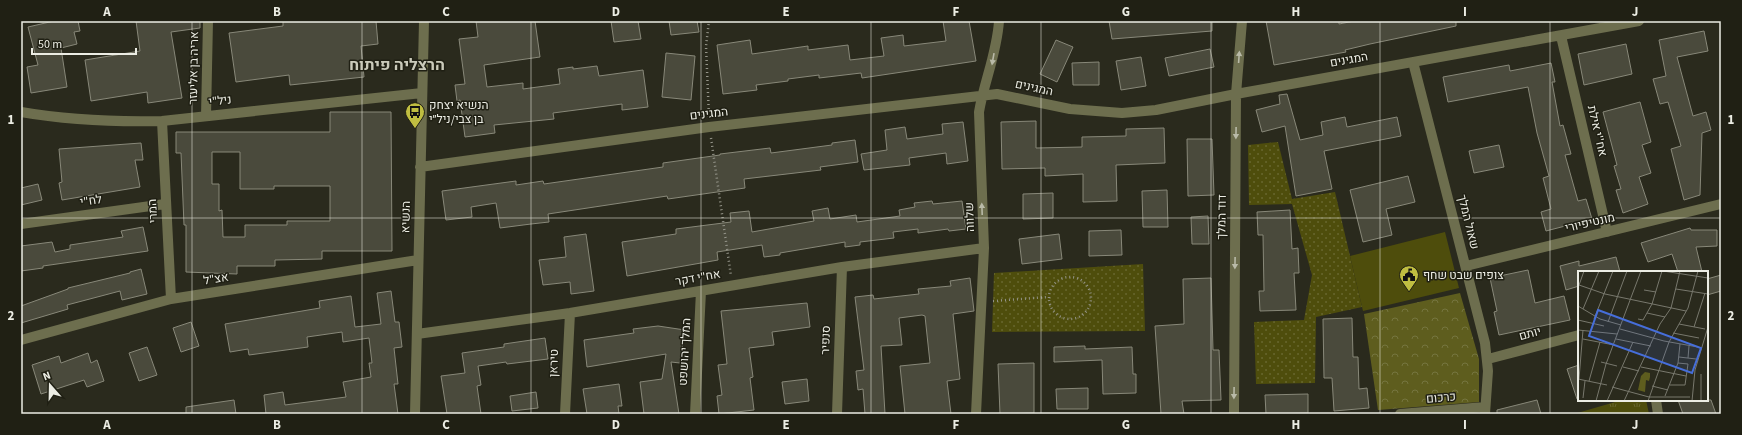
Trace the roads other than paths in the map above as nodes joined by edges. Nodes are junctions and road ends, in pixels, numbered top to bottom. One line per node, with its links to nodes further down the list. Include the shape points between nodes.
1 (208, 21): 12 (street, אריה בן אליעזר)
2 (424, 21): 8 (street, הנשיא)
3 (998, 21): 10 (street, שלווה, one-way to 10, via 991,67)
4 (1242, 21): 9 (street, דוד המלך, one-way to 4)
5 (1639, 21): 6 (street, המגינים)
6 (1561, 36): 7 (street, המגינים); 18 (street, אח''י אילת)
7 (1413, 62): 9 (street, המגינים); 21 (street, שאול המלך)
8 (422, 93): 12 (street, ניל"י); 14 (street, הנשיא)
9 (1236, 94): 10 (street, המגינים, via 1156,110 1122,113 1070,109 997,94); 37 (street, דוד המלך, one-way to 37)
10 (982, 95): 14 (street, המגינים, via 709,127); 19 (street, שלווה, one-way to 10, via 979,121)
11 (21, 112): 13 (street, ניל"י, via 131,122)
12 (206, 116): 13 (street, ניל"י)
13 (162, 121): 15 (street, המרי)
14 (420, 167): 20 (street, הנשיא)
15 (165, 204): 17 (street, לח"י); 24 (street, המרי)
16 (1721, 204): 18 (street, מונטיפיורי)
17 (21, 224)
18 (1607, 232): 21 (street, מונטיפיורי)
19 (984, 248): 22 (street, אח"י דקר); 36 (street, שלווה)
20 (418, 260): 24 (street, אצ"ל); 26 (street, הנשיא)
21 (1466, 266): 29 (street, שאול המלך)
22 (842, 267): 23 (street, אח"י דקר); 35 (street, סנפיר)
23 (701, 291): 25 (street, אח"י דקר); 34 (street, המלך יהושפט)
24 (171, 299): 28 (street, אצ"ל)
25 (570, 313): 26 (street, אח"י דקר); 33 (street, טיראן)
26 (417, 334): 32 (street, הנשיא)
27 (1578, 335): 29 (street, יותם)
28 (21, 340)
29 (1488, 359): 31 (street, שאול המלך)
30 (1656, 401): 39 (street)
31 (1485, 411): 38 (street, כרכום)
32 (415, 414)
33 (565, 414)
34 (695, 414)
35 (837, 414)
36 (976, 414)
37 (1234, 414)
38 (1400, 414)
39 (1658, 414)

